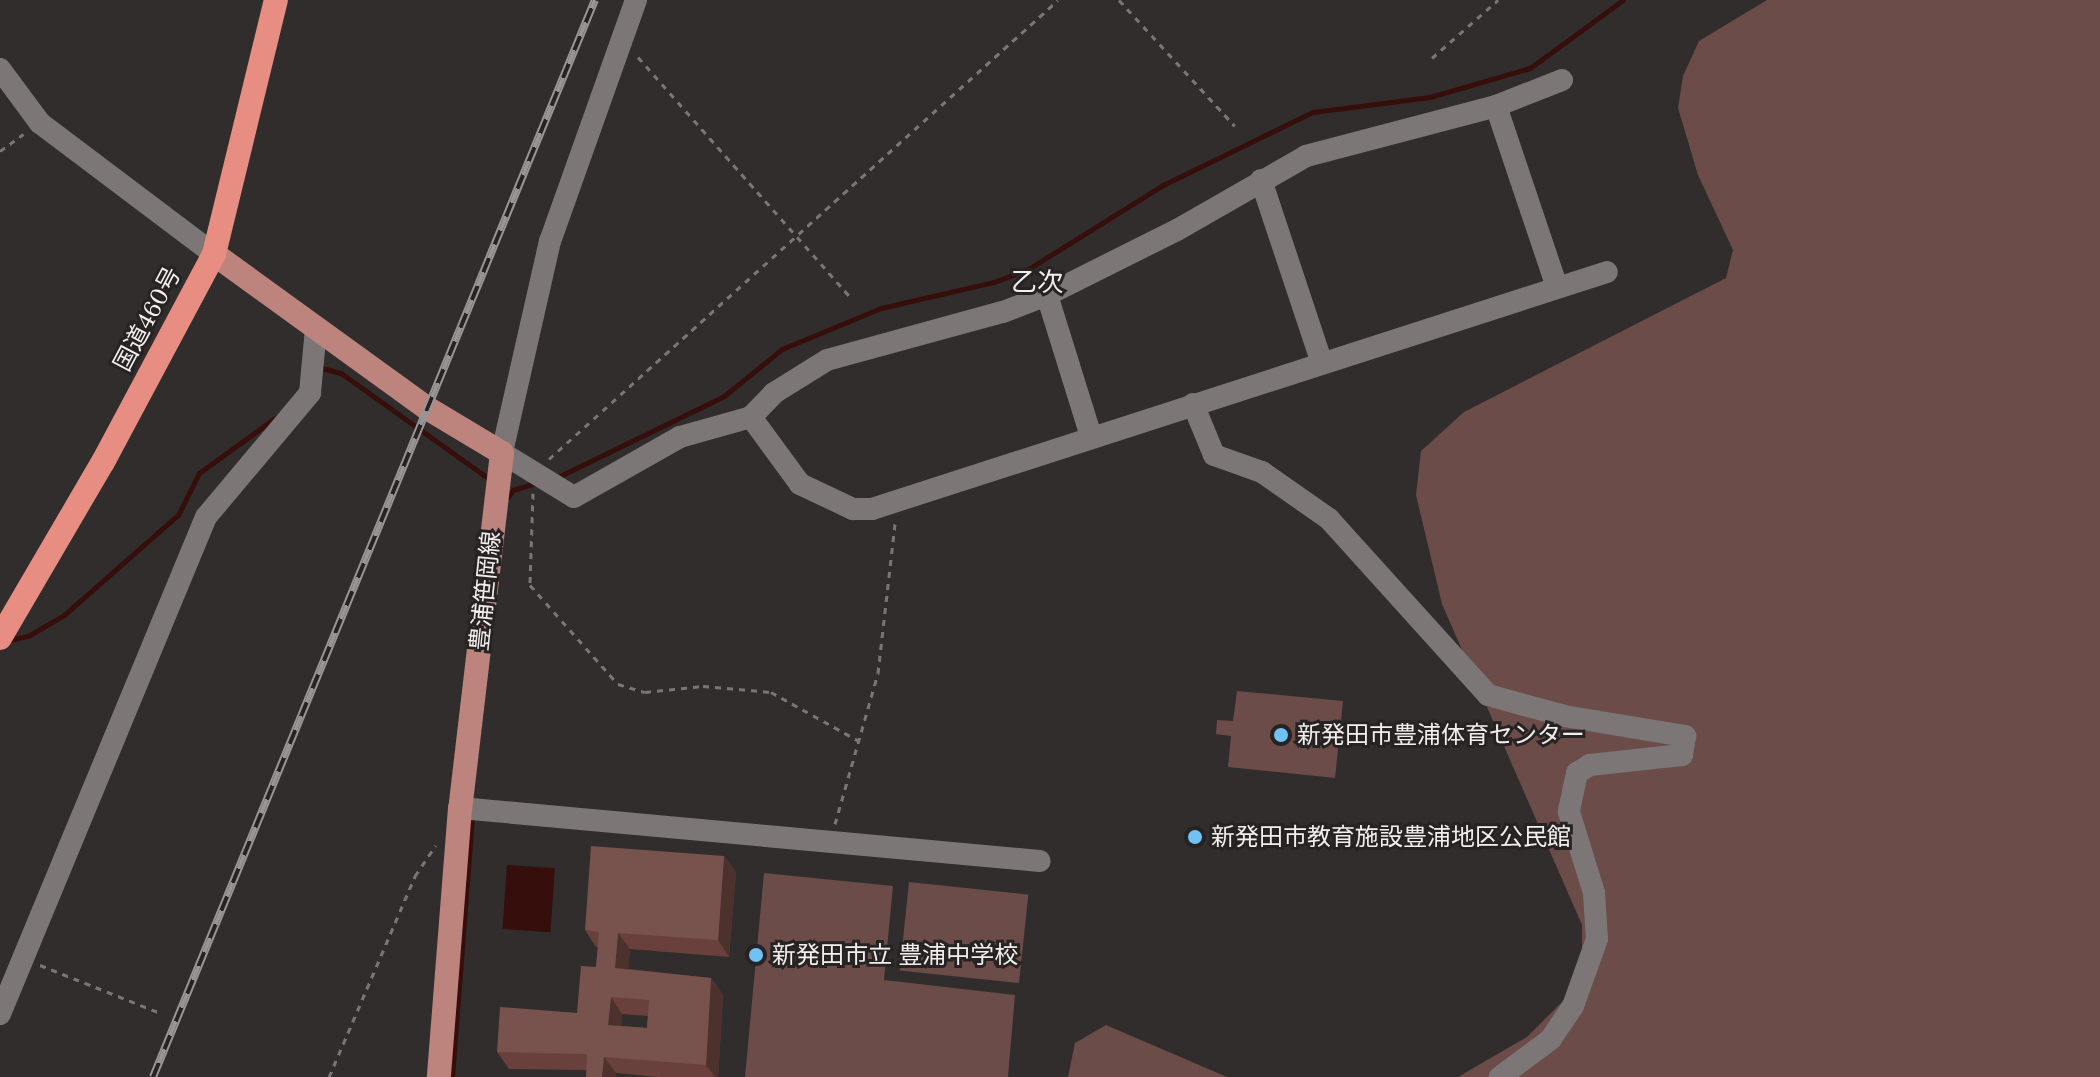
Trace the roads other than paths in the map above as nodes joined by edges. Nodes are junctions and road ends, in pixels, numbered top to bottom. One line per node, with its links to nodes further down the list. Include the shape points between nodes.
1 (276, 0): 7 (highway, 国道460号)
2 (636, 0): 16 (street, via 550,241)
3 (0, 69): 7 (street, via 40,123)
4 (1562, 80): 5 (street)
5 (1496, 106): 6 (street, via 1306,156); 9 (street)
6 (1261, 180): 10 (street, via 1177,230); 12 (street)
7 (214, 254): 11 (main road); 17 (highway, 国道460号, via 103,462)
8 (1607, 272): 9 (street)
9 (1557, 287): 12 (street)
10 (1047, 295): 14 (street, via 827,360 774,393); 15 (street)
11 (316, 328): 16 (main road, via 427,408); 20 (street, via 310,393 206,517)
12 (1322, 363): 13 (street)
13 (1193, 404): 15 (street); 22 (street, via 1214,455 1262,472 1329,519 1488,695 1564,716 1685,736 1682,755 1590,765 1577,773 1569,812 1594,893 1597,939 1573,1006 1551,1039)
14 (751, 417): 15 (street, via 800,484 853,509 896,502); 16 (street, via 680,437 574,497)
15 (1091, 436)
16 (502, 453): 18 (main road, 豊浦笹岡線)
17 (0, 636)
18 (460, 808): 19 (street); 21 (main road, 豊浦笹岡線)
19 (1040, 861)
20 (0, 1014)
21 (439, 1077)
22 (1500, 1077)

